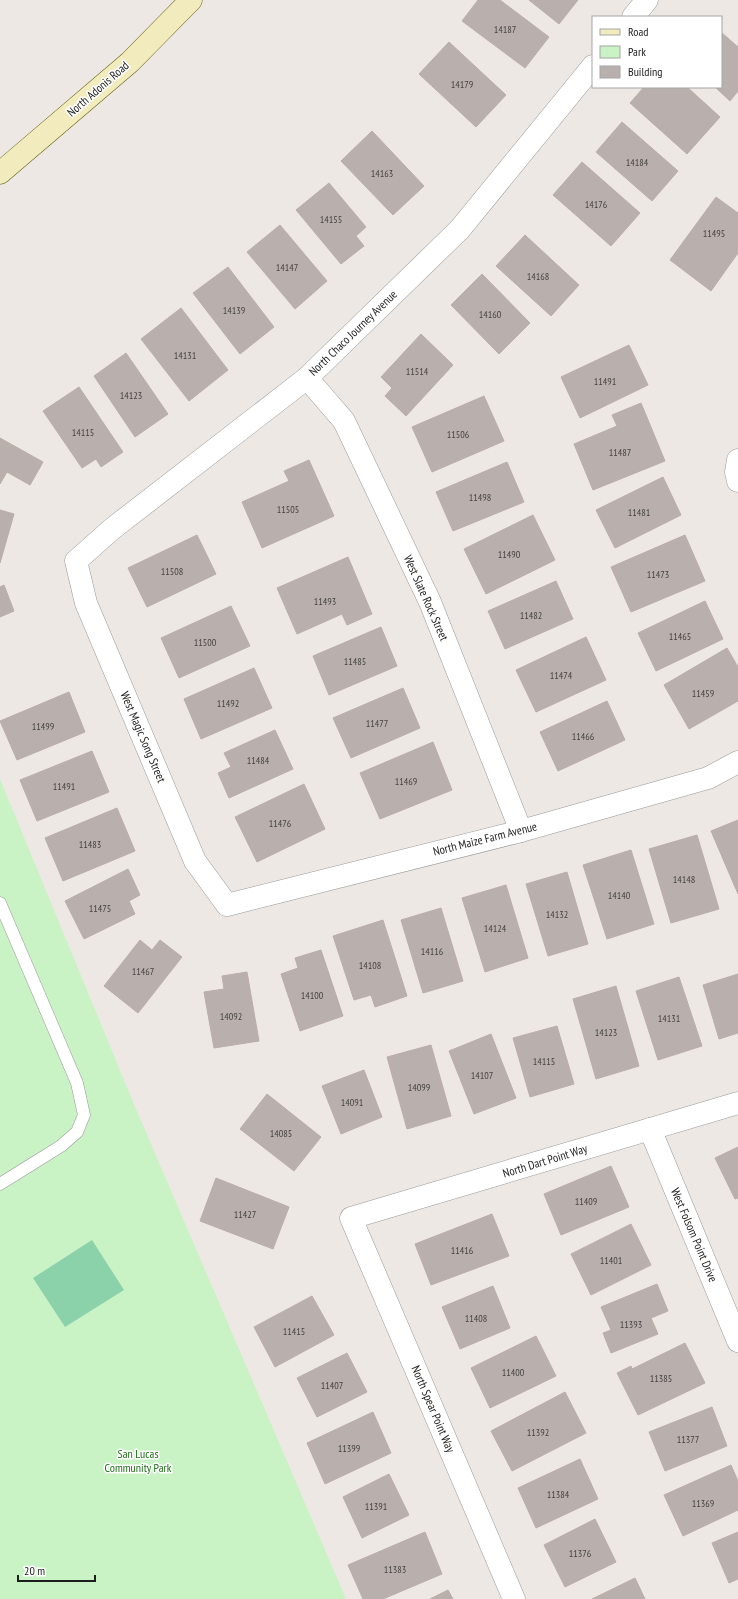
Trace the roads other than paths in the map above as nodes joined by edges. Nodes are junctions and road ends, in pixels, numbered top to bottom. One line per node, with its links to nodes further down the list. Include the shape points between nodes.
1 (191, 0): 5 (street, North Adonis Road, via 130,62)
2 (647, 0): 3 (street)
3 (634, 16)
4 (592, 67): 6 (street, North Chaco Journey Avenue, via 460,229)
5 (0, 173)
6 (307, 378): 9 (street, North Chaco Journey Avenue, via 112,529); 11 (street, West Slate Rock Street, via 344,421 430,602)
7 (738, 460): 8 (street)
8 (738, 481)
9 (76, 561): 13 (street, West Magic Song Street, via 86,603 195,861)
10 (738, 762): 11 (street, North Maize Farm Avenue, via 708,778)
11 (520, 831): 13 (street, North Maize Farm Avenue)
12 (0, 903): 16 (lane, via 77,1083 84,1115 77,1132 61,1146)
13 (227, 905)
14 (738, 1103): 15 (street, North Dart Point Way)
15 (650, 1129): 17 (street, North Dart Point Way); 18 (street, West Folsom Point Drive)
16 (0, 1184)
17 (351, 1218): 19 (street, North Spear Point Way)
18 (738, 1341)
19 (514, 1599)

